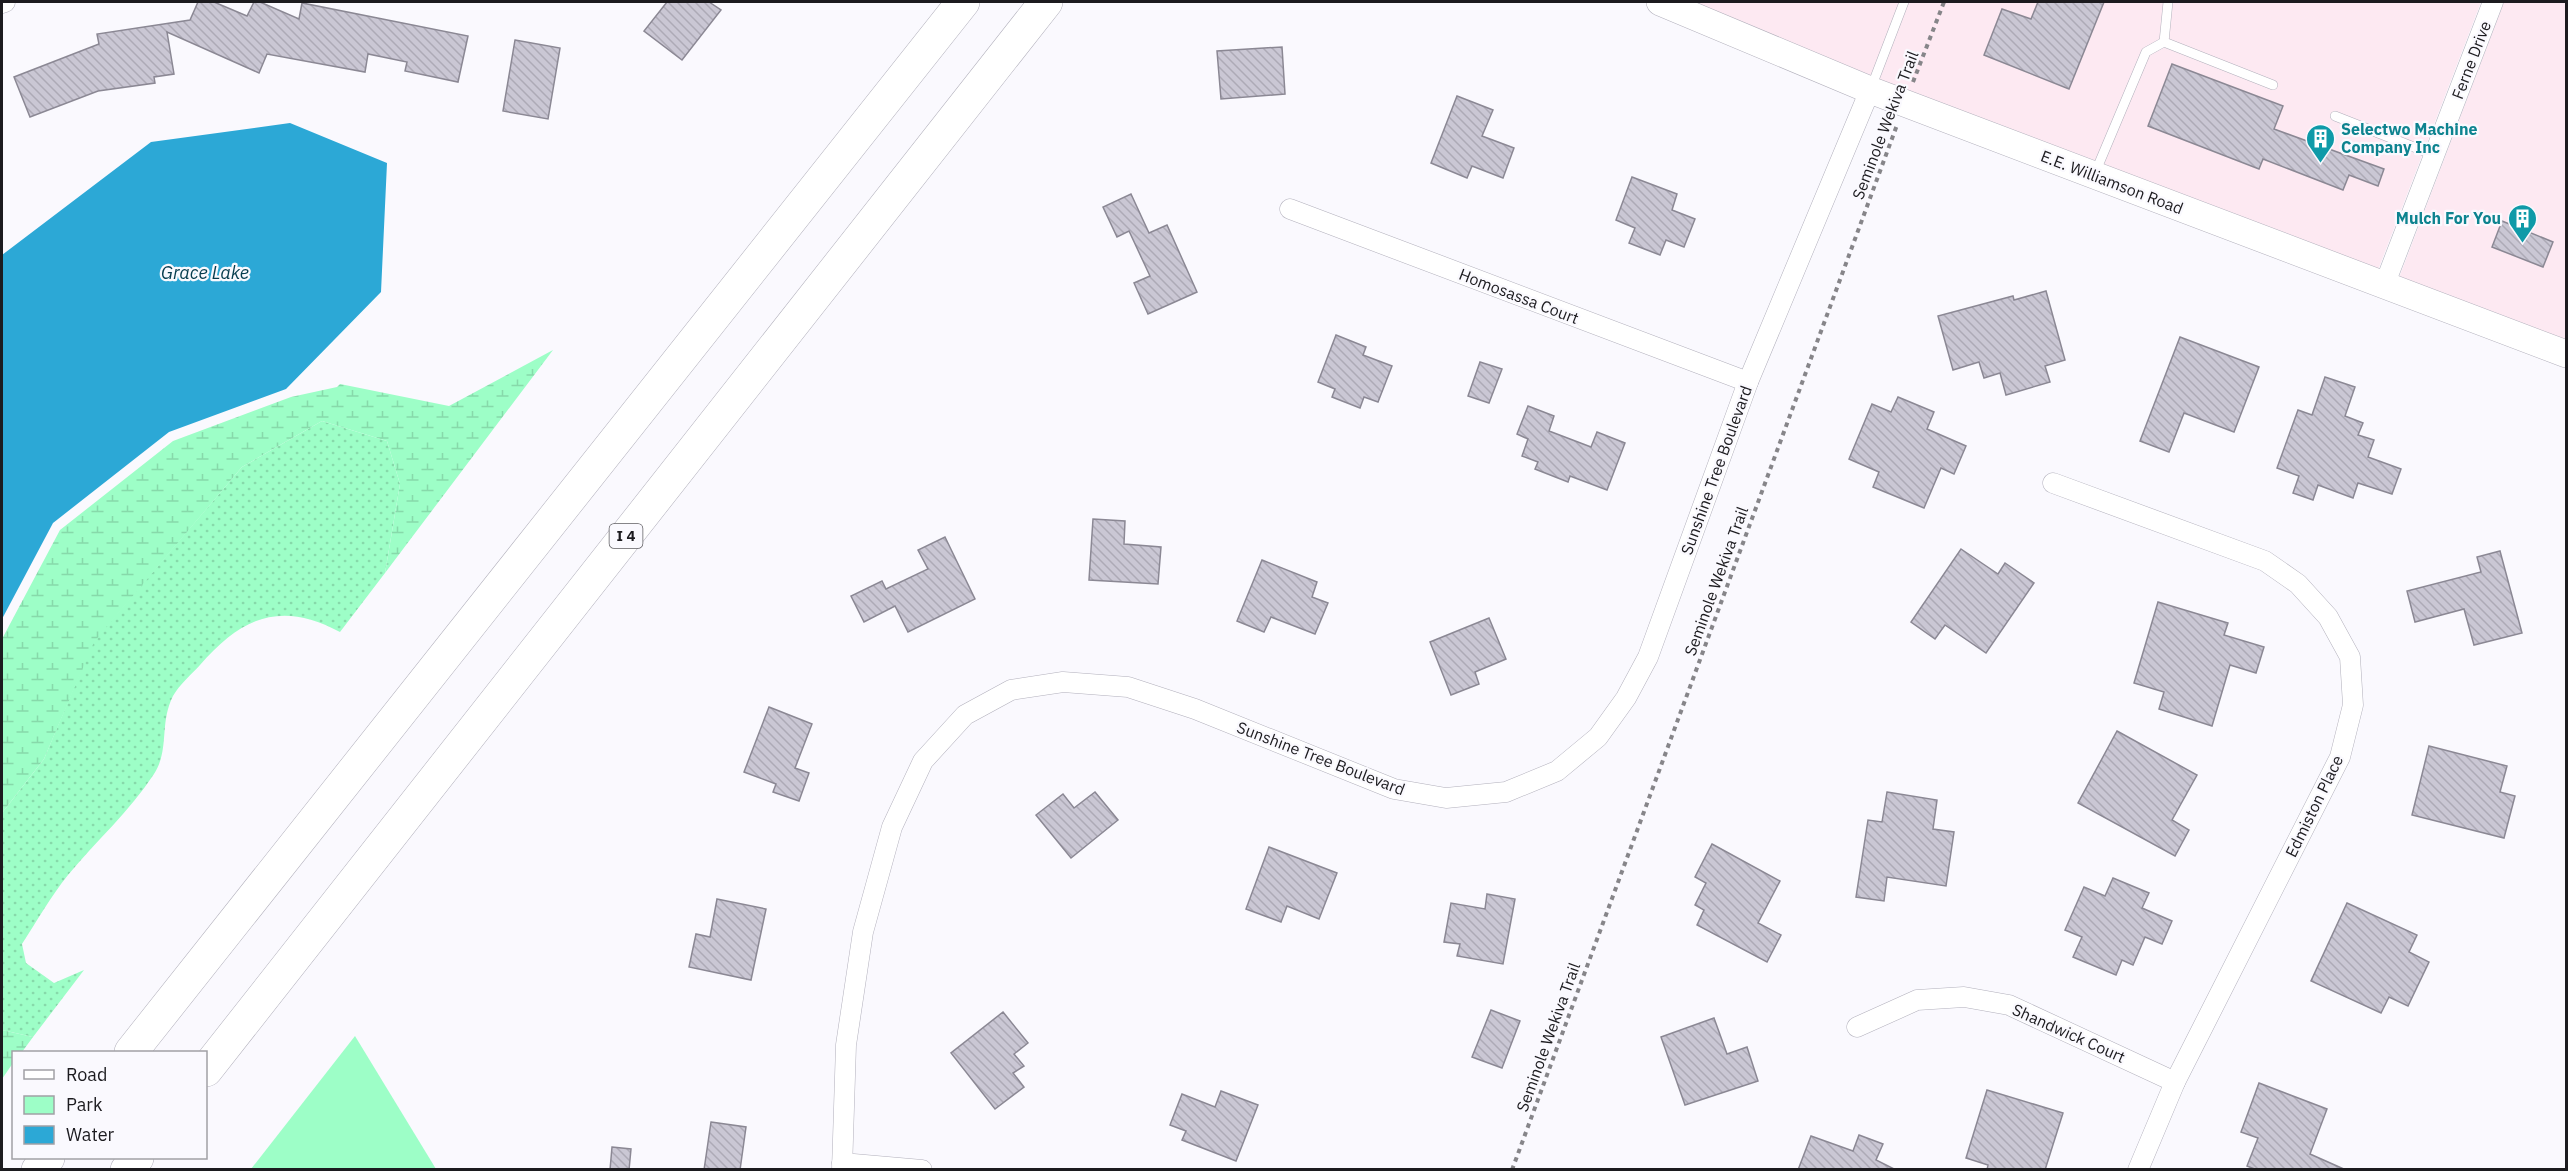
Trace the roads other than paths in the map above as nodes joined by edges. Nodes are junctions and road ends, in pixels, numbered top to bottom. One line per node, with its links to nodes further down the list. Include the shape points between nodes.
1 (963, 2): 19 (highway)
2 (1046, 2): 20 (highway, I 4)
3 (1660, 2): 9 (street, E.E. Williamson Road)
4 (1904, 2): 9 (lane)
5 (2169, 2): 7 (lane)
6 (2493, 2): 11 (street, Ferne Drive)
7 (2164, 42): 8 (lane); 12 (lane, via 2146,52)
8 (2273, 85)
9 (1870, 90): 12 (street, E.E. Williamson Road); 16 (street, Sunshine Tree Boulevard)
10 (2335, 116): 11 (lane)
11 (2434, 155): 14 (street, Ferne Drive)
12 (2094, 175): 14 (street, E.E. Williamson Road)
13 (1290, 209): 16 (street, Homosassa Court)
14 (2384, 286): 15 (street, E.E. Williamson Road)
15 (2566, 354)
16 (1748, 382): 22 (street, Sunshine Tree Boulevard, via 1648,657 1626,698 1598,737 1557,771 1506,792 1446,798 1394,789 1195,709 1128,687 1063,682 1011,690 965,715 923,761 892,827 863,932 846,1046)
17 (2053, 483): 21 (street, Edmiston Place, via 2265,561 2298,584 2328,617 2350,657 2353,705 2340,757)
18 (1857, 1026): 21 (street, Shandwick Court, via 1917,1000 1964,998 2009,1005)
19 (133, 1051)
20 (207, 1069)
21 (2175, 1082): 24 (street, Edmiston Place)
22 (842, 1166): 23 (street)
23 (922, 1170)
24 (2138, 1170)

